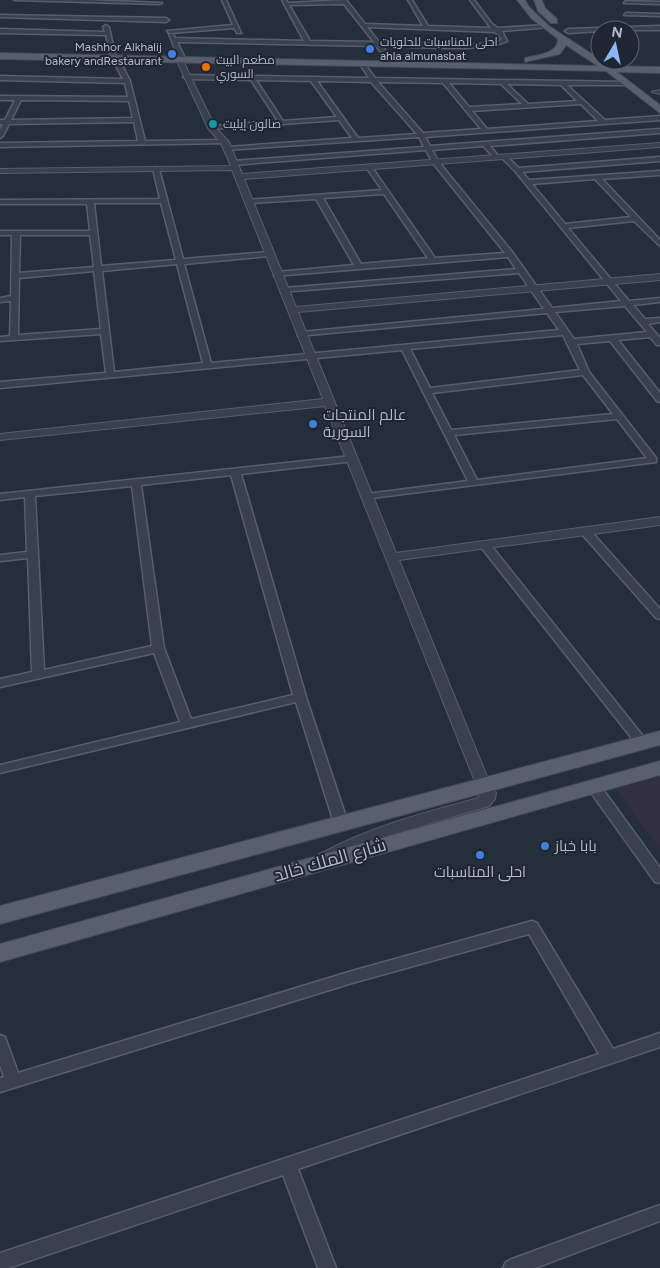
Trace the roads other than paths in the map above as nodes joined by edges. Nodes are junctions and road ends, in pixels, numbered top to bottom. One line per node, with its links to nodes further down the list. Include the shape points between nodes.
1 (16, 0): 7 (street)
2 (224, 0): 22 (street)
3 (410, 0): 24 (street)
4 (472, 0): 28 (street)
5 (516, 0): 13 (street)
6 (617, 0): 10 (street)
7 (101, 1): 11 (street)
8 (345, 1): 12 (street); 21 (street)
9 (537, 1): 32 (main road)
10 (626, 1): 14 (street); 15 (street)
11 (160, 2): 19 (street)
12 (286, 2): 36 (street)
13 (523, 2): 23 (main road)
14 (660, 3)
15 (626, 14): 16 (street); 20 (street)
16 (660, 15)
17 (0, 16): 18 (street)
18 (103, 18): 19 (street); 31 (street)
19 (166, 20): 27 (street)
20 (626, 20)
21 (363, 25): 24 (street); 37 (street)
22 (236, 26): 27 (street); 35 (street)
23 (546, 26): 28 (street); 32 (main road)
24 (426, 27): 28 (street)
25 (640, 28): 26 (street)
26 (660, 28)
27 (170, 30): 33 (street)
28 (496, 30): 37 (street, via 505,40 498,44)
29 (0, 31): 31 (street)
30 (590, 33): 32 (street)
31 (108, 34): 40 (street)
32 (564, 36): 34 (main road); 38 (main road); 43 (main road, via 560,49 550,56); 44 (main road, via 566,50 563,54)
33 (173, 40): 35 (street); 41 (street)
34 (584, 41)
35 (243, 42): 36 (street)
36 (308, 43): 37 (street)
37 (378, 44): 42 (street)
38 (590, 51)
39 (0, 54): 40 (main road)
40 (114, 56): 41 (main road); 61 (street)
41 (181, 58): 42 (main road); 45 (main road); 55 (street)
42 (390, 60): 43 (main road)
43 (503, 62): 44 (main road)
44 (529, 63): 46 (main road)
45 (363, 64): 47 (main road); 59 (street)
46 (590, 64)
47 (590, 64)
48 (640, 65): 49 (main road)
49 (660, 66)
50 (640, 68): 54 (main road)
51 (616, 70): 64 (main road)
52 (619, 70): 65 (main road, via 644,90)
53 (622, 70): 65 (main road)
54 (660, 70)
55 (186, 77): 57 (street); 80 (street)
56 (0, 78): 61 (street)
57 (254, 79): 58 (street); 79 (street)
58 (313, 79): 59 (street); 73 (street)
59 (373, 80): 60 (street); 85 (street)
60 (444, 80): 62 (street); 71 (street)
61 (126, 81): 68 (street)
62 (501, 81): 63 (street); 70 (street)
63 (561, 82): 64 (street); 69 (street)
64 (627, 84): 72 (main road)
65 (659, 93)
66 (0, 98): 67 (street)
67 (19, 98): 68 (street); 77 (street)
68 (131, 99): 75 (street)
69 (582, 102): 70 (street); 78 (street)
70 (527, 106): 71 (street)
71 (468, 109): 81 (street)
72 (660, 110)
73 (342, 118): 79 (street); 86 (street)
74 (660, 118): 78 (street)
75 (136, 120): 77 (street); 87 (street)
76 (0, 122): 77 (street)
77 (7, 122): 84 (street)
78 (603, 122): 81 (street)
79 (282, 123): 80 (street)
80 (212, 128): 91 (street)
81 (486, 131): 83 (street)
82 (660, 131): 89 (street)
83 (470, 132): 85 (street); 89 (street)
84 (0, 136)
85 (422, 136): 86 (street); 92 (street)
86 (356, 140): 91 (street)
87 (142, 143): 88 (street); 91 (street)
88 (0, 144)
89 (482, 144): 92 (street); 93 (street)
90 (660, 145): 93 (street)
91 (226, 146): 99 (street)
92 (427, 147): 95 (street); 99 (street)
93 (500, 157): 95 (street); 100 (street)
94 (660, 159): 96 (street)
95 (435, 162): 97 (street); 119 (street)
96 (570, 166): 100 (street); 104 (street)
97 (368, 167): 99 (street); 106 (street)
98 (156, 169): 99 (street); 101 (street); 109 (street)
99 (235, 169): 111 (street)
100 (517, 170): 105 (street)
101 (0, 172)
102 (660, 173): 103 (street)
103 (596, 177): 104 (street); 112 (street)
104 (582, 178): 105 (street)
105 (527, 182): 113 (street)
106 (386, 192): 107 (street); 120 (street)
107 (319, 197): 111 (street); 122 (street)
108 (90, 201): 109 (street); 110 (street); 116 (street)
109 (164, 201): 121 (street)
110 (0, 202)
111 (248, 202): 118 (street)
112 (635, 220): 113 (street); 117 (street)
113 (562, 226): 128 (street)
114 (16, 232): 115 (street); 116 (street); 126 (street)
115 (0, 233)
116 (93, 233): 123 (street)
117 (660, 245)
118 (269, 254): 121 (street); 125 (street)
119 (510, 255): 120 (street); 124 (street)
120 (433, 260): 122 (street)
121 (180, 262): 123 (street); 150 (street)
122 (359, 267): 125 (street)
123 (98, 269): 126 (street); 139 (street)
124 (521, 271): 129 (street); 130 (street)
125 (277, 274): 130 (street)
126 (15, 276): 131 (street)
127 (660, 277): 128 (street)
128 (607, 281): 129 (street); 134 (street)
129 (535, 288): 135 (street); 136 (street)
130 (284, 290): 135 (street)
131 (15, 298): 132 (street); 143 (street)
132 (0, 300)
133 (660, 300): 134 (street)
134 (626, 303): 136 (street); 138 (street)
135 (292, 310): 141 (street)
136 (550, 310): 140 (street); 141 (street)
137 (660, 320): 138 (street)
138 (642, 322): 142 (street)
139 (105, 331): 143 (street); 152 (street)
140 (565, 332): 146 (street); 148 (street)
141 (301, 334): 149 (street)
142 (652, 334): 144 (street); 147 (street)
143 (14, 337): 145 (street)
144 (612, 338): 146 (street); 155 (street)
145 (0, 339)
146 (572, 342): 151 (street)
147 (660, 343)
148 (404, 348): 149 (street); 154 (street)
149 (310, 357): 150 (street); 156 (street)
150 (207, 364): 152 (street)
151 (585, 372): 154 (street); 157 (street)
152 (110, 374): 153 (street)
153 (0, 385)
154 (426, 391): 158 (street)
155 (660, 399)
156 (329, 402): 159 (street); 160 (street)
157 (619, 416): 158 (street); 161 (street)
158 (448, 433): 164 (street)
159 (0, 437)
160 (351, 459): 162 (street); 167 (street)
161 (657, 460): 164 (street)
162 (235, 471): 163 (street); 178 (street)
163 (136, 482): 165 (street); 175 (street)
164 (474, 484): 167 (street)
165 (30, 494): 166 (street); 171 (street)
166 (0, 497)
167 (367, 497): 172 (street)
168 (660, 521): 169 (street)
169 (585, 531): 170 (street); 174 (street)
170 (485, 544): 172 (street); 180 (street)
171 (34, 554): 173 (street); 176 (street)
172 (391, 557): 183 (street)
173 (0, 558)
174 (660, 616)
175 (158, 648): 176 (street); 179 (street)
176 (38, 674): 177 (street)
177 (0, 683)
178 (300, 697): 179 (street); 185 (street)
179 (187, 724): 182 (street)
180 (651, 740): 183 (main road, شارع الملك خالد)
181 (660, 768): 184 (main road, شارع الملك خالد)
182 (0, 769)
183 (483, 786): 185 (main road, شارع الملك خالد); 186 (street, via 488,796 482,802 377,832 352,842)
184 (594, 787): 186 (main road, شارع الملك خالد); 187 (street)
185 (341, 823): 188 (main road, شارع الملك خالد)
186 (316, 864): 189 (main road, شارع الملك خالد)
187 (660, 878)
188 (0, 915)
189 (0, 953)
190 (660, 1040): 192 (street)
191 (0, 1042): 193 (street)
192 (609, 1056): 193 (street, via 532,927 352,977); 194 (street)
193 (6, 1083)
194 (288, 1165): 196 (street); 197 (street)
195 (660, 1213): 198 (street)
196 (0, 1262)
197 (327, 1268)
198 (512, 1268)

